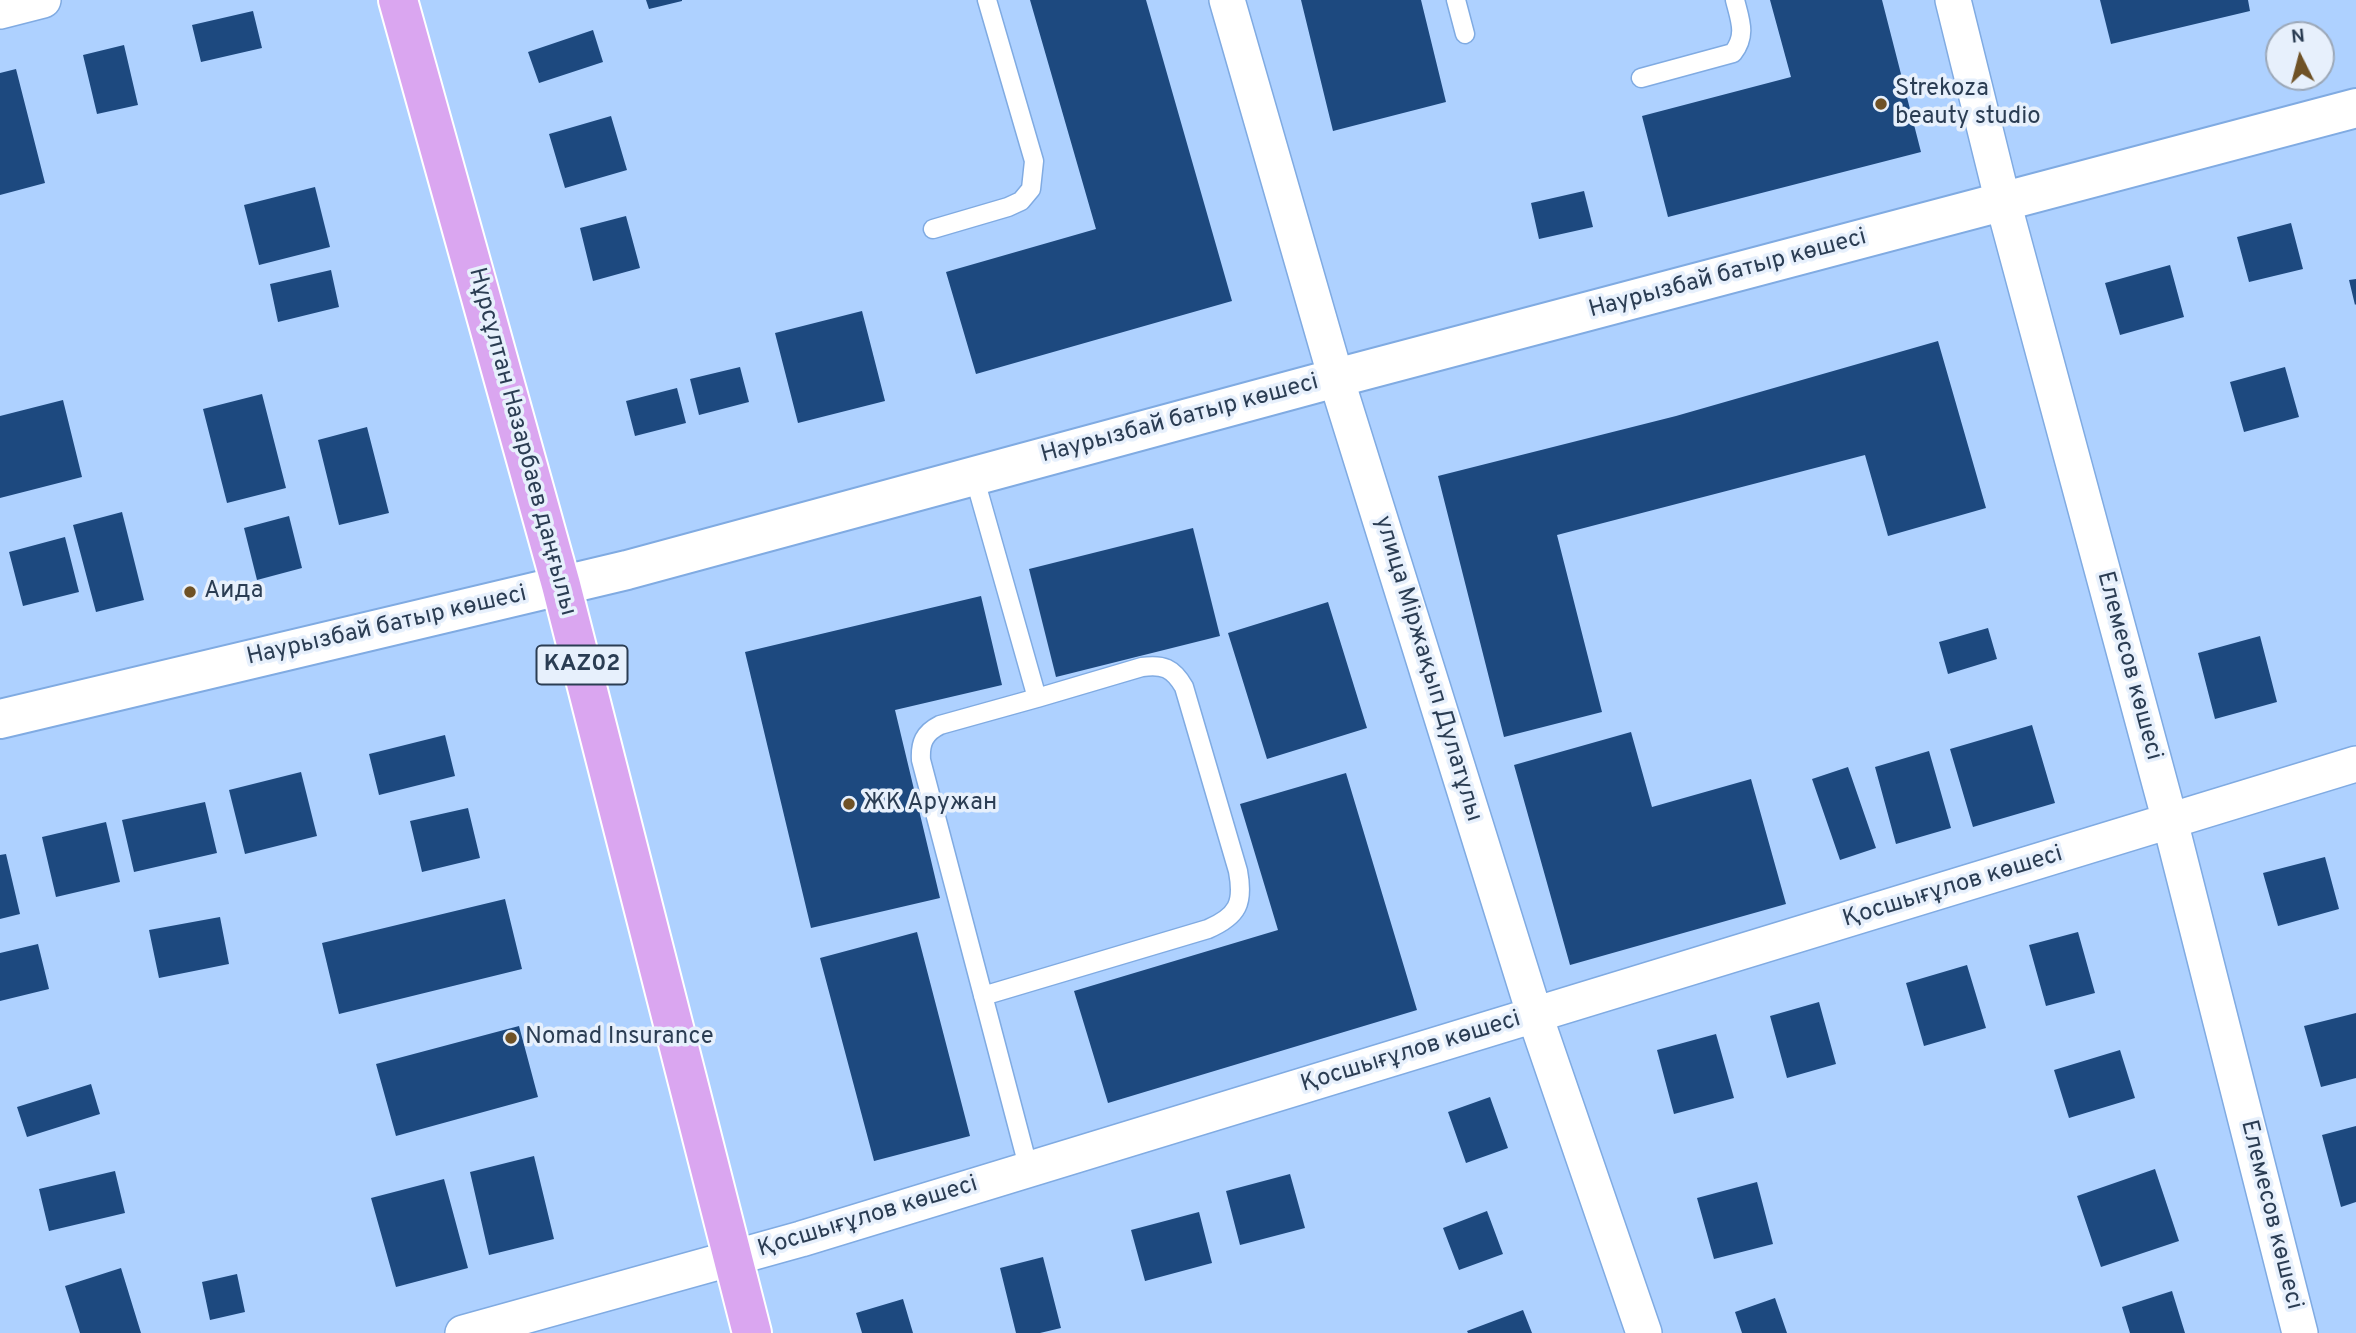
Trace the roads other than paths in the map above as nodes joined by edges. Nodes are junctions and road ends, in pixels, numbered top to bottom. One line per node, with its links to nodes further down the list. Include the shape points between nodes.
1 (43, 0): 8 (street)
2 (398, 0): 16 (highway, Нұрсұлтан Назарбаев даңғылы / KАZ02)
3 (987, 0): 13 (lane, via 1034,161 1031,189 1008,207)
4 (1227, 0): 14 (street, улица Міржақып Дулатұлы)
5 (1456, 0): 9 (lane)
6 (1735, 0): 10 (lane, via 1742,35 1733,53)
7 (1953, 0): 12 (street, Елемесов көшесі)
8 (0, 11)
9 (1465, 34)
10 (1641, 78)
11 (2356, 108): 12 (street, Наурызбай батыр көшесі)
12 (2003, 202): 14 (street, Наурызбай батыр көшесі); 20 (street, Елемесов көшесі)
13 (933, 229)
14 (1336, 378): 15 (street, Наурызбай батыр көшесі); 22 (street, улица Міржақып Дулатұлы)
15 (974, 476): 16 (street, Наурызбай батыр көшесі); 17 (lane)
16 (561, 585): 18 (street, Наурызбай батыр көшесі); 24 (highway, Нұрсұлтан Назарбаев даңғылы / KАZ02)
17 (1037, 698): 21 (lane, via 940,725 930,730 920,749); 21 (lane, via 1142,667 1155,665 1177,676 1184,687 1241,890 1237,909 1225,922 1208,929)
18 (0, 719)
19 (2356, 764): 20 (street, Қосшығұлов көшесі)
20 (2170, 821): 22 (street, Қосшығұлов көшесі); 28 (street, Елемесов көшесі)
21 (983, 996): 23 (lane)
22 (1535, 1016): 23 (street, Қосшығұлов көшесі); 27 (street, улица Міржақып Дулатұлы)
23 (1029, 1170): 24 (street, Қосшығұлов көшесі)
24 (732, 1258): 25 (street, Қосшығұлов көшесі); 26 (highway, Нұрсұлтан Назарбаев даңғылы / KАZ02)
25 (463, 1333)
26 (752, 1333)
27 (1644, 1333)
28 (2300, 1333)

